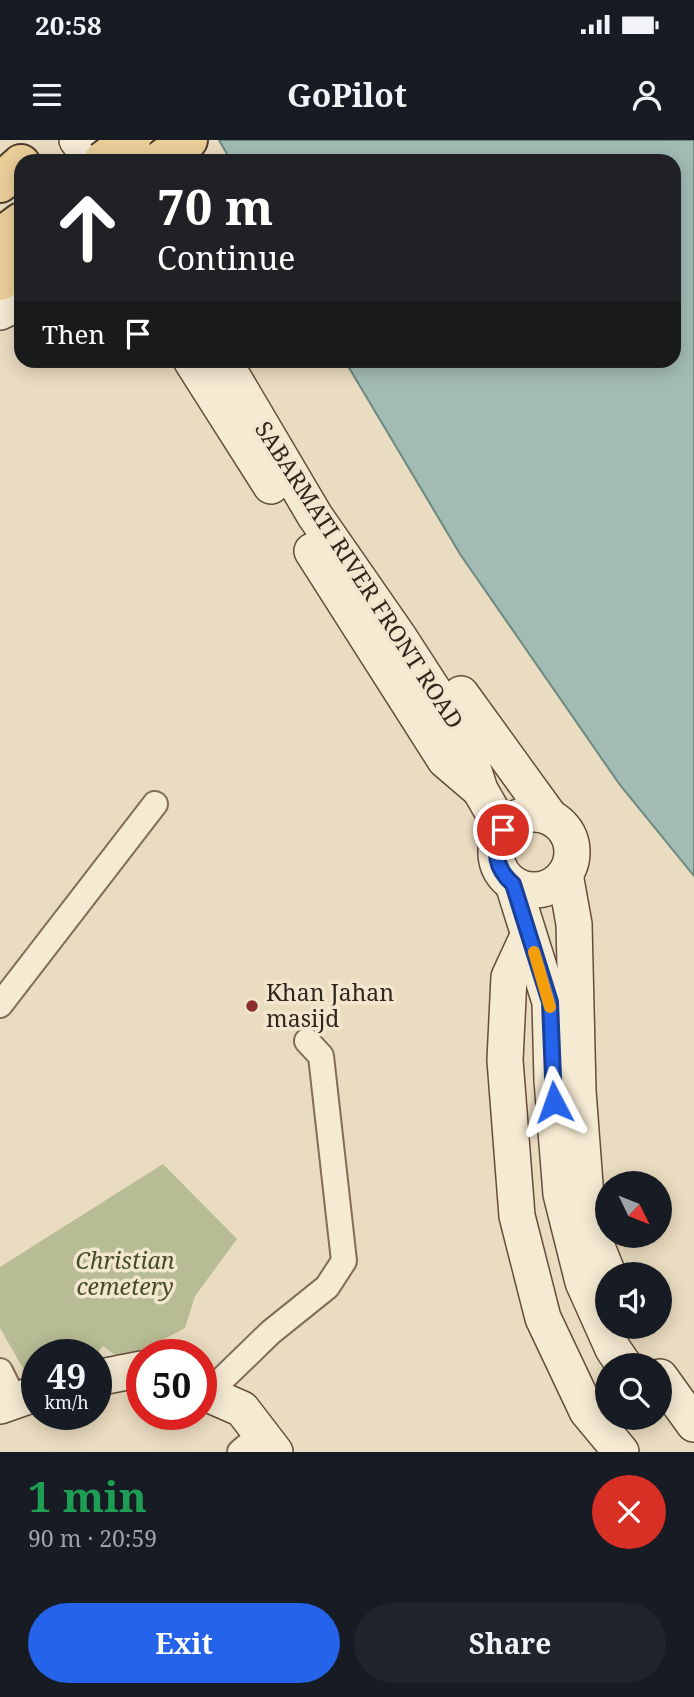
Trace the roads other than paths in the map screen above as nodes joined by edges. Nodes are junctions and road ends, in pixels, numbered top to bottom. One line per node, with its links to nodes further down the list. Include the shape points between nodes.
1 (77, 140): 5 (main road)
2 (107, 140): 7 (main road)
3 (131, 140): 6 (main road, bridge)
4 (188, 140): 8 (main road)
5 (88, 154)
6 (112, 154)
7 (118, 154)
8 (169, 154)
9 (14, 170): 10 (main road)
10 (0, 183)
11 (14, 227): 12 (main road)
12 (0, 238)
13 (14, 270): 14 (main road)
14 (0, 281)
15 (196, 368): 18 (main road, via 444,760)
16 (228, 368): 18 (main road, SABARMATI RIVER FRONT ROAD, via 315,516 463,736)
17 (254, 368): 20 (main road, via 335,508)
18 (480, 790): 21 (main road, SABARMATI RIVER FRONT ROAD)
19 (155, 804): 25 (street)
20 (550, 817): 21 (main road, via 524,815); 22 (main road, via 571,842)
21 (503, 830): 23 (main road, via 496,853 498,865)
22 (565, 874): 23 (main road, via 557,883 535,890); 27 (main road, via 574,923 578,1091 589,1224)
23 (513, 884): 24 (main road)
24 (528, 936): 28 (main road, via 550,1002 561,1194 583,1282); 35 (main road, via 509,977 505,1060 517,1216 543,1318 587,1411)
25 (0, 1006)
26 (307, 1041): 29 (street, via 321,1056 344,1261 327,1287)
27 (603, 1262)
28 (616, 1353)
29 (217, 1380)
30 (672, 1394): 32 (main road)
31 (217, 1398): 34 (main road, via 242,1409)
32 (694, 1424)
33 (672, 1429): 36 (main road)
34 (259, 1446)
35 (621, 1452)
36 (692, 1452)

